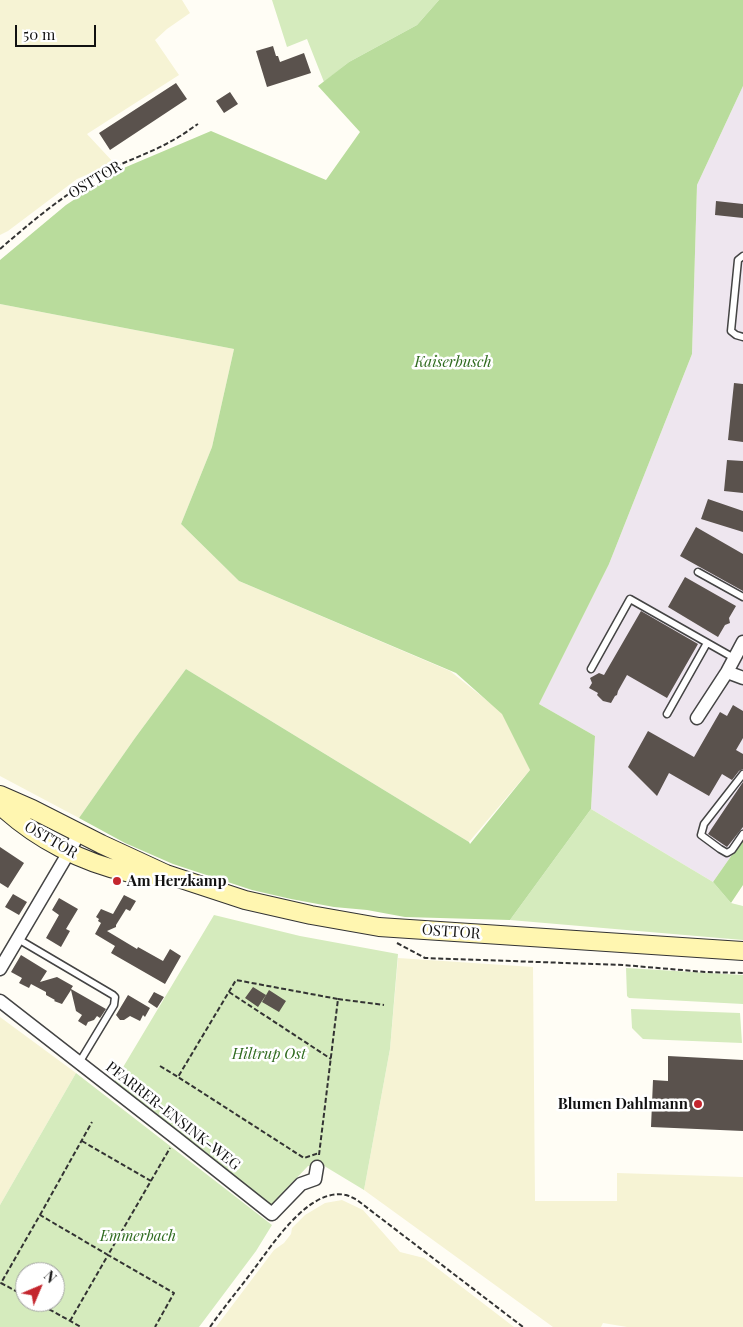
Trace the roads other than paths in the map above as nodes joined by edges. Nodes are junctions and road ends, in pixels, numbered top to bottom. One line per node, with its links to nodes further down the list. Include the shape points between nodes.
1 (743, 256): 2 (lane, via 738,260 731,331)
2 (743, 337)
3 (698, 572): 4 (lane)
4 (743, 598)
5 (743, 642): 7 (street)
6 (708, 643): 7 (lane); 8 (lane, via 630,599); 11 (lane)
7 (734, 658): 9 (street)
8 (591, 669)
9 (727, 672): 10 (street); 12 (street)
10 (743, 678)
11 (668, 714)
12 (697, 718)
13 (743, 774): 17 (lane, via 704,824 701,835 727,853)
14 (0, 795): 16 (main road, OSTTOR)
15 (0, 805): 18 (main road, OSTTOR, via 22,824)
16 (79, 833): 18 (street); 19 (main road, OSTTOR)
17 (743, 834)
18 (69, 852): 19 (main road, OSTTOR, via 121,871 149,877); 20 (street)
19 (166, 874): 21 (main road, OSTTOR, via 245,900 379,927)
20 (18, 939): 22 (street); 24 (lane, via 115,998 114,1005)
21 (743, 951)
22 (0, 969)
23 (0, 1001): 24 (street, PFARRER-ENSINK-WEG)
24 (79, 1063): 25 (street, PFARRER-ENSINK-WEG, via 272,1214 301,1184 315,1179)
25 (317, 1167)

